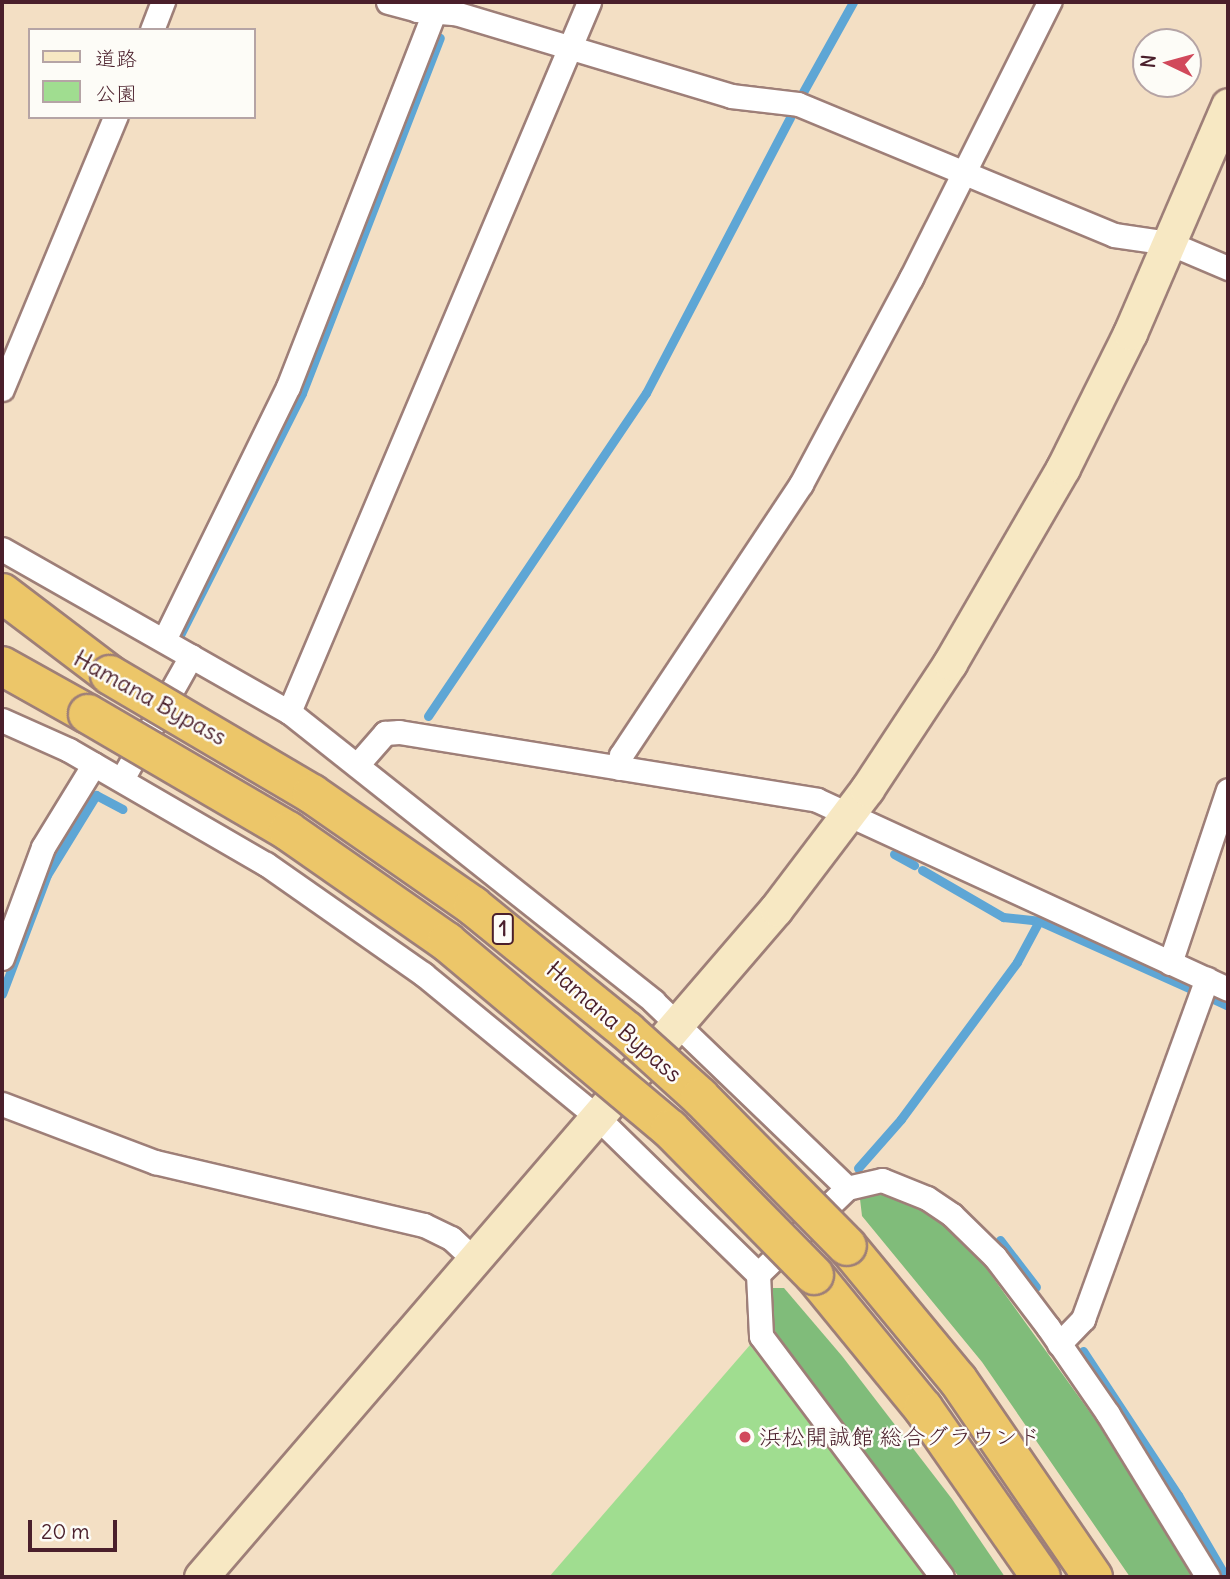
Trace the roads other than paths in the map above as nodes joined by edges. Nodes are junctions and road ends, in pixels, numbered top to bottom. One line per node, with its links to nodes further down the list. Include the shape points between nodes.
1 (163, 2): 6 (street)
2 (388, 2): 5 (street)
3 (589, 2): 7 (street)
4 (1049, 2): 10 (street)
5 (436, 6): 7 (street); 17 (street, via 288,387)
6 (153, 28)
7 (569, 47): 10 (street, via 732,96 798,104); 22 (street)
8 (1228, 105): 11 (street)
9 (114, 119): 13 (street)
10 (963, 173): 11 (street, via 1114,235); 27 (street, via 801,484 621,754)
11 (1169, 243): 12 (street); 30 (street, via 1097,401 1027,534 943,674)
12 (1228, 268)
13 (2, 389)
14 (2, 549): 17 (street)
15 (2, 593): 20 (highway)
16 (2, 615): 20 (highway, Hamana Bypass / 1)
17 (163, 640): 18 (street)
18 (191, 656): 22 (street); 28 (street)
19 (2, 666): 23 (highway, Hamana Bypass / 1)
20 (110, 676): 45 (highway, Hamana Bypass / 1, bridge, via 312,794 473,906 691,1089 847,1246 958,1380)
21 (2, 680): 23 (highway)
22 (289, 712): 26 (street)
23 (88, 715): 44 (highway, Hamana Bypass / 1, bridge, via 288,831 447,942 670,1129 814,1275 923,1408)
24 (2, 719): 25 (street)
25 (94, 764): 28 (street); 31 (street, via 43,847)
26 (357, 765): 27 (street, via 385,733 399,732); 35 (street, via 576,936)
27 (619, 768): 30 (street, via 817,800)
28 (122, 779): 37 (street, via 346,918 498,1033)
29 (1228, 790): 32 (street)
30 (849, 813): 32 (street); 35 (street)
31 (2, 958)
32 (1170, 963): 33 (street)
33 (1207, 979): 34 (street); 41 (street, via 1083,1319)
34 (1228, 989)
35 (679, 1024): 37 (street); 38 (street)
36 (2, 1104): 39 (street, via 155,1162 424,1225 451,1238)
37 (598, 1118): 39 (street); 40 (street)
38 (847, 1188): 40 (street); 41 (street, via 882,1180 952,1214 995,1257)
39 (475, 1260): 42 (street)
40 (758, 1274): 43 (street, via 761,1336)
41 (1059, 1344): 46 (street)
42 (201, 1577)
43 (942, 1577)
44 (1041, 1577)
45 (1093, 1577)
46 (1208, 1577)

